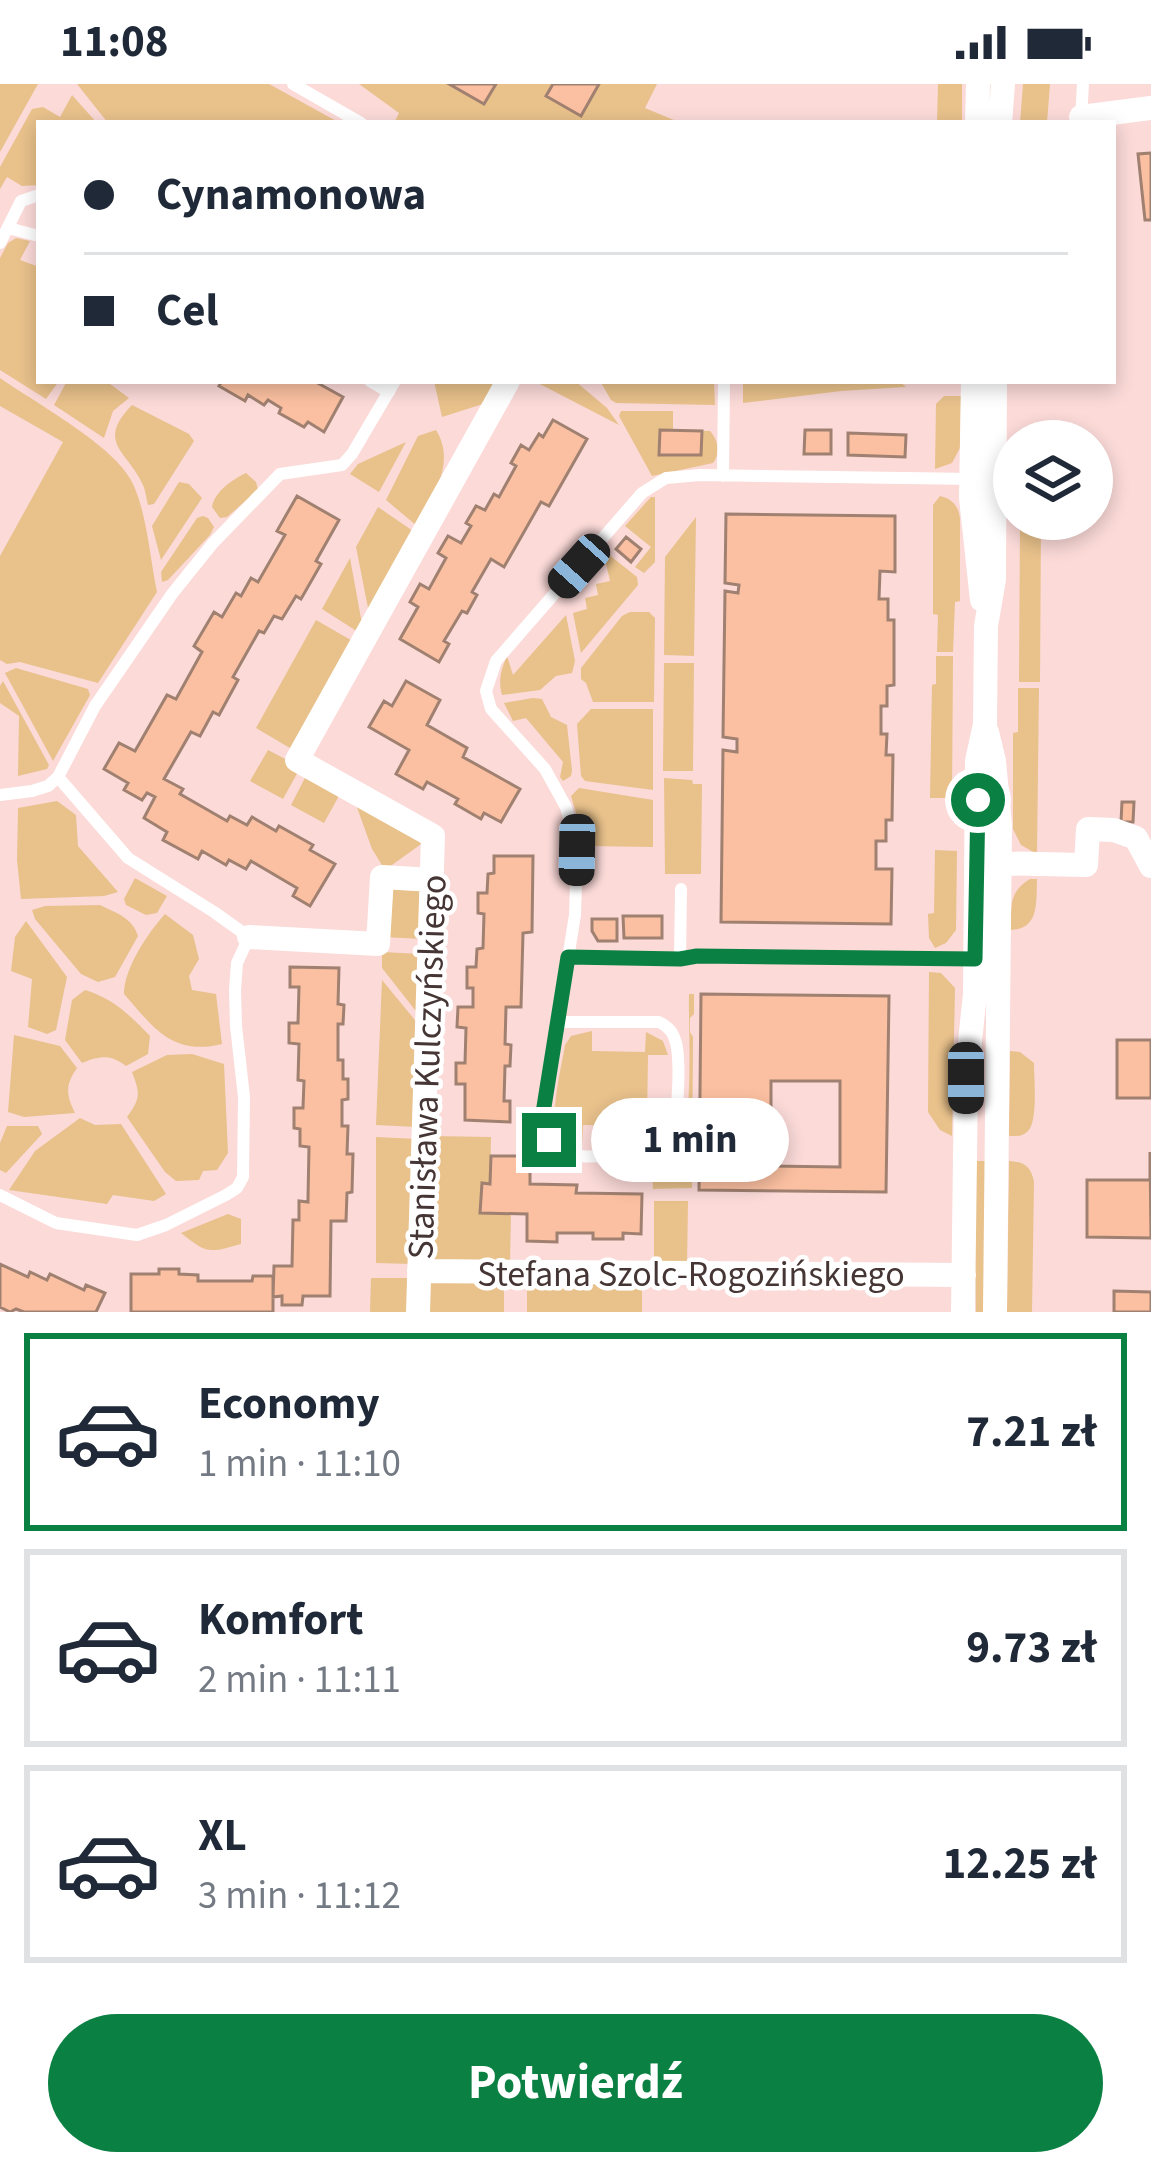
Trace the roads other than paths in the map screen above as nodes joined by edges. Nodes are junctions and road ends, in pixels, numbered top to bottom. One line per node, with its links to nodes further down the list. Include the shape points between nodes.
1 (293, 84): 6 (lane)
2 (978, 84): 7 (street)
3 (1003, 84): 8 (street)
4 (1083, 84): 9 (lane)
5 (1151, 108): 9 (street)
6 (357, 120)
7 (976, 120)
8 (1000, 120)
9 (1080, 120)
10 (36, 196): 11 (lane, via 21,201)
11 (8, 228): 12 (lane); 13 (lane)
12 (36, 235)
13 (0, 243)
14 (506, 384): 25 (street, Stanisława Kulczyńskiego, via 297,760 433,836)
15 (724, 384): 19 (lane)
16 (973, 384): 20 (street)
17 (995, 384): 20 (street)
18 (392, 386): 21 (lane, via 342,465 280,474 213,543 95,706)
19 (723, 476): 20 (lane); 28 (lane, via 666,478 642,493 488,680 491,709 545,769 572,826 576,903)
20 (983, 479): 23 (street, via 977,565 994,761)
21 (58, 777): 22 (lane); 27 (lane, via 128,858)
22 (0, 796)
23 (988, 863): 24 (street, via 1086,866 1088,829 1136,838); 30 (street)
24 (1151, 866)
25 (432, 880): 27 (street, via 382,877 378,944); 33 (street, Stanisława Kulczyńskiego)
26 (681, 889): 29 (lane)
27 (249, 937): 32 (lane, via 237,963 244,1102 237,1188 136,1235 56,1222)
28 (568, 957): 29 (lane); 31 (lane)
29 (680, 959): 30 (lane)
30 (987, 959): 34 (street, via 974,994 966,1078); 37 (street)
31 (556, 1022): 31 (lane, via 543,1113 554,1147 580,1157 649,1152 668,1142 678,1053 668,1027)
32 (0, 1195)
33 (419, 1271): 34 (street, Stefana Szolc-Rogozińskiego); 35 (street, Stanisława Kulczyńskiego)
34 (964, 1275): 36 (street)
35 (418, 1312)
36 (963, 1312)
37 (995, 1312)

